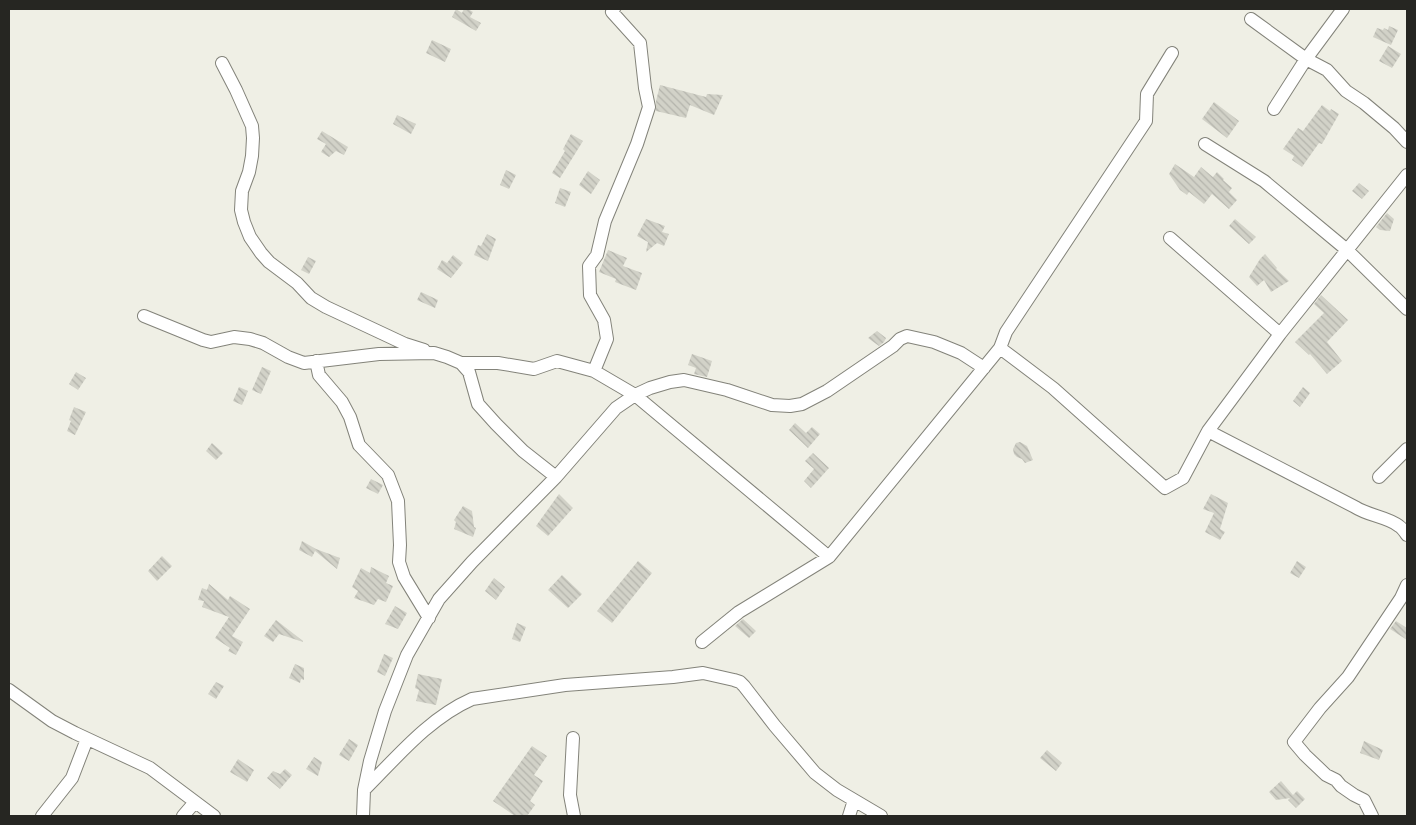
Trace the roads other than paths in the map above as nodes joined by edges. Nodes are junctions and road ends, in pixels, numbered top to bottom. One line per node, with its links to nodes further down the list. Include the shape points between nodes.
1 (614, 9): 21 (street, via 612,12 640,42 650,107 605,221 597,255 589,266 590,294 604,320 607,339)
2 (1343, 9): 5 (street)
3 (1251, 19): 5 (street)
4 (1172, 53): 16 (street, via 1147,94 1146,121 1006,332)
5 (1306, 59): 7 (street); 8 (street, via 1327,70 1346,91)
6 (222, 63): 17 (street, via 252,126 252,156 242,191 242,210 250,237 261,253 311,298 326,307 405,344)
7 (1274, 109)
8 (1407, 142)
9 (1205, 144): 12 (street, via 1264,181)
10 (1407, 175): 12 (street)
11 (1170, 238): 15 (street)
12 (1347, 250): 13 (street); 15 (street)
13 (1407, 308)
14 (144, 316): 18 (street, via 203,340 250,339 300,363)
15 (1280, 334): 23 (street)
16 (1000, 348): 20 (street); 23 (street, via 1053,388 1166,488 1183,478)
17 (434, 353): 18 (street, via 379,354); 19 (street)
18 (316, 361): 30 (street, via 319,375 350,417 359,445 388,475 398,501 398,562)
19 (461, 363): 21 (street, via 498,363 534,368 557,362); 25 (street, via 469,372 478,404 523,452)
20 (984, 368): 22 (street, via 961,353 907,336 827,391 802,404 772,405 684,380); 28 (street)
21 (594, 371): 22 (street)
22 (635, 395): 25 (street, via 616,408); 28 (street)
23 (1208, 431): 27 (street, via 1364,513 1390,521)
24 (1407, 449): 26 (street)
25 (556, 477): 30 (street, via 472,562 439,599)
26 (1379, 477)
27 (1407, 535)
28 (829, 557): 31 (street, via 739,612)
29 (1407, 585): 45 (street, via 1348,677 1294,742 1326,775 1364,800)
30 (429, 618): 35 (street, via 407,656 385,711)
31 (702, 642)
32 (9, 690): 34 (street, via 52,720)
33 (573, 738): 42 (street, via 570,795)
34 (87, 739): 37 (street, via 150,768); 38 (street, via 72,778)
35 (364, 790): 36 (street, via 424,731 458,705 472,699 565,685 703,673 734,680 744,686 815,773); 41 (street)
36 (854, 800): 43 (street); 44 (street)
37 (195, 802): 39 (street); 40 (street)
38 (42, 816)
39 (183, 816)
40 (214, 816)
41 (363, 816)
42 (574, 816)
43 (849, 816)
44 (881, 816)
45 (1372, 816)

